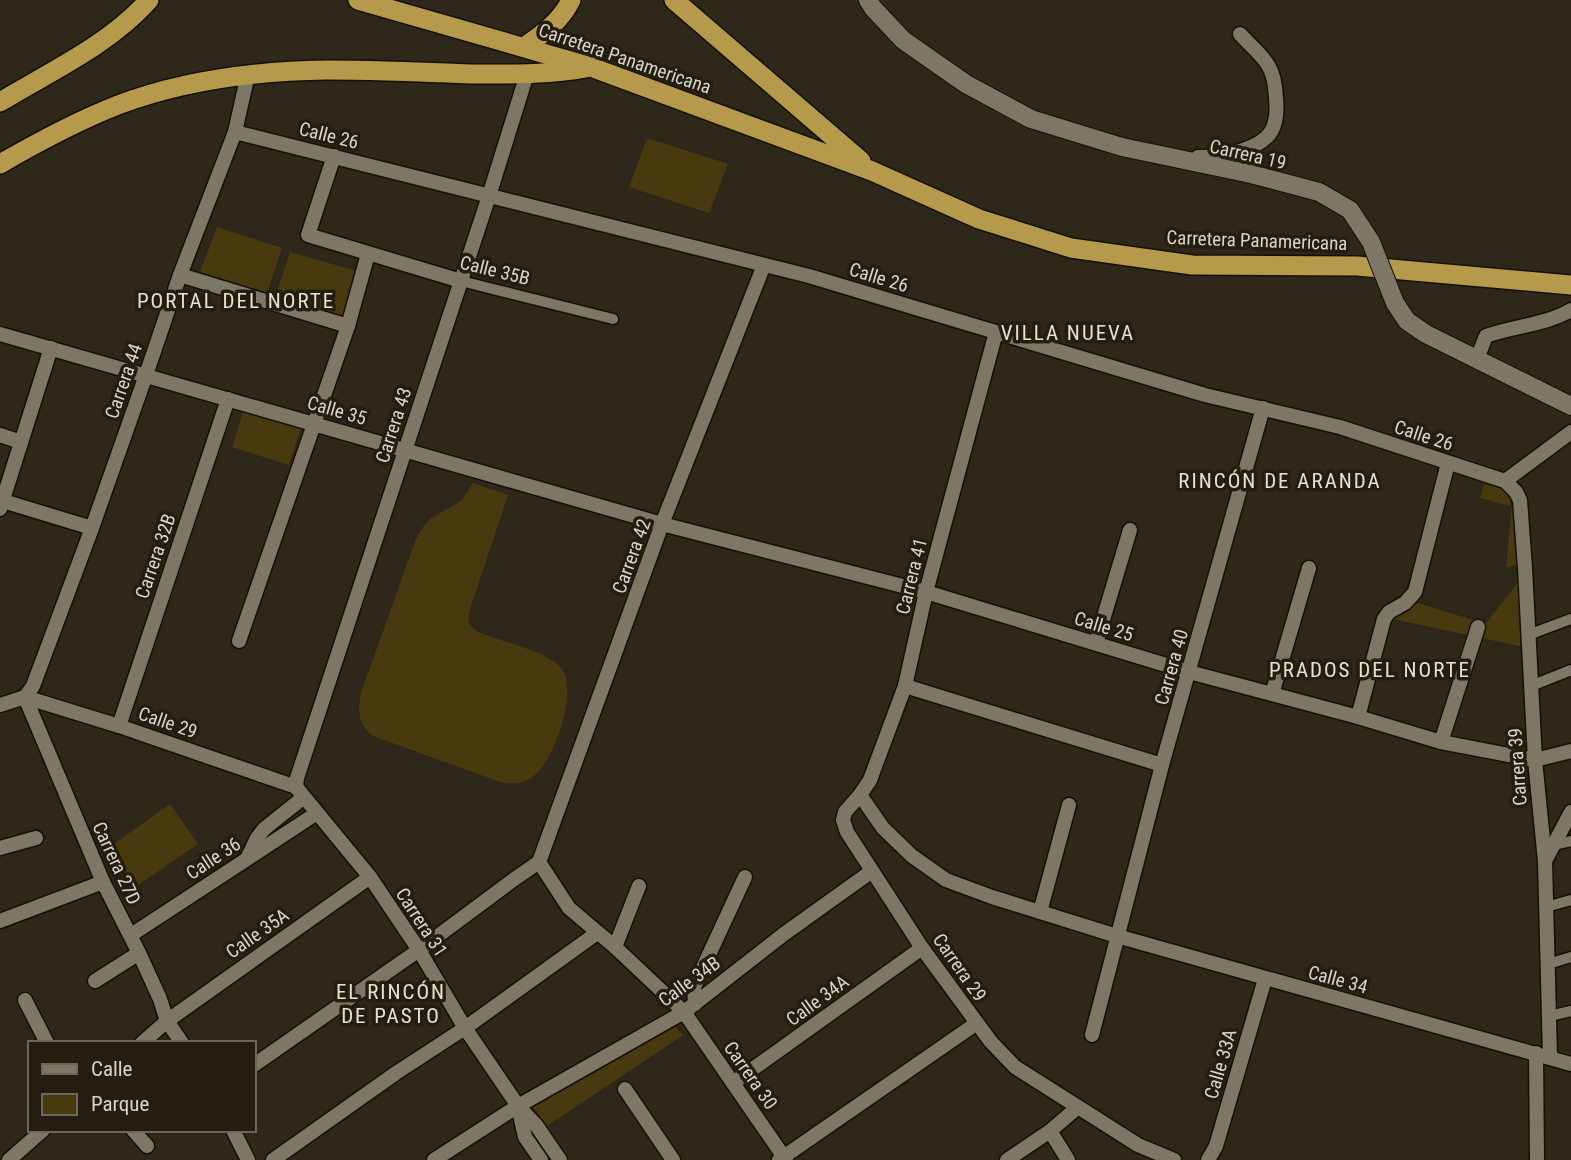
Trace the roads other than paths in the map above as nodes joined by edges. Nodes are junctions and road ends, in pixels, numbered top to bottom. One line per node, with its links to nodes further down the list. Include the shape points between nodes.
1 (149, 0): 11 (highway, via 111,34)
2 (358, 0): 7 (highway, Carretera Panamericana)
3 (572, 0): 7 (highway, via 548,30)
4 (674, 0): 16 (highway, Carretera Panamericana)
5 (868, 0): 13 (street, Carrera 19, via 903,40 966,84 1031,119)
6 (1240, 34): 13 (street, via 1275,79 1277,110 1272,131 1249,148 1213,158)
7 (524, 47): 8 (highway, Carretera Panamericana)
8 (591, 66): 10 (highway); 16 (highway, Carretera Panamericana)
9 (247, 74): 10 (highway, via 326,70); 12 (street, Carrera 44); 15 (highway, via 120,105 53,133)
10 (527, 74): 17 (street, Carrera 43)
11 (0, 102)
12 (235, 132): 14 (street, Calle 26); 20 (street, Carrera 44)
13 (1156, 155): 29 (street, Carrera 19, bridge, via 1318,192 1350,210 1371,242 1407,321)
14 (334, 156): 17 (street, Calle 26); 18 (street, Calle 35B, via 308,235)
15 (0, 164)
16 (872, 171): 22 (highway, Carretera Panamericana, via 979,219 1071,248 1192,265 1357,266)
17 (489, 196): 19 (street, Calle 26); 21 (street, Carrera 43)
18 (368, 254): 21 (street, Calle 35B); 25 (street)
19 (764, 265): 26 (street, Calle 26); 42 (street, Carrera 42)
20 (180, 275): 25 (street); 30 (street, Carrera 44)
21 (461, 281): 24 (street, Calle 35B); 38 (street, Carrera 43)
22 (1571, 285)
23 (1571, 310): 29 (street, via 1486,336)
24 (613, 319)
25 (348, 326): 34 (street)
26 (996, 332): 33 (street, Calle 26); 46 (street, Carrera 41)
27 (0, 334): 28 (street, Calle 35)
28 (51, 348): 30 (street, Calle 35); 37 (street)
29 (1477, 359): 32 (street, Carrera 19)
30 (146, 375): 31 (street, Calle 35); 43 (street, Carrera 44)
31 (228, 399): 34 (street, Calle 35); 60 (street, Carrera 32B)
32 (1571, 406)
33 (1263, 408): 39 (street, Calle 26, via 1340,427); 53 (street, Carrera 40)
34 (314, 424): 38 (street, Calle 35); 50 (street)
35 (1571, 432): 40 (street)
36 (0, 435): 37 (street)
37 (21, 442): 41 (street)
38 (405, 450): 42 (street, Calle 35); 65 (street, Carrera 43, via 302,765)
39 (1448, 463): 40 (street, Calle 26); 59 (street, via 1415,592 1384,618)
40 (1505, 481): 49 (street, Carrera 39, via 1520,500)
41 (1, 505): 43 (street)
42 (662, 524): 46 (street, Calle 25); 77 (street, Carrera 42)
43 (92, 528): 57 (street, Carrera 44)
44 (1130, 530): 51 (street)
45 (1309, 568): 56 (street)
46 (926, 592): 51 (street, Calle 25); 54 (street, Carrera 41)
47 (1571, 619): 49 (street)
48 (1478, 627): 61 (street)
49 (1528, 635): 55 (street, Carrera 39)
50 (239, 641)
51 (1096, 643): 53 (street, Calle 25)
52 (1571, 670): 55 (street)
53 (1189, 672): 56 (street, Calle 25); 64 (street, Carrera 40)
54 (905, 686): 64 (street); 66 (street, Carrera 41, via 870,780)
55 (1531, 686): 63 (street, Carrera 39)
56 (1272, 694): 59 (street, Calle 25)
57 (25, 697): 58 (street); 60 (street, Calle 29); 81 (street, Carrera 27D)
58 (0, 705)
59 (1358, 717): 61 (street, Calle 25)
60 (119, 726): 65 (street, Calle 29)
61 (1441, 742): 63 (street, Calle 25)
62 (1571, 751): 63 (street)
63 (1535, 760): 76 (street, Carrera 39)
64 (1162, 765): 89 (street, Carrera 40)
65 (300, 792): 69 (street, Carrera 31); 75 (street, via 264,829)
66 (860, 795): 70 (street, Carrera 41); 85 (street, Calle 34, via 883,828 946,880)
67 (1069, 805): 85 (street)
68 (1571, 812): 73 (street)
69 (317, 813): 75 (street, Calle 36); 79 (street, Carrera 31)
70 (843, 820): 78 (street, Carrera 29)
71 (36, 838): 74 (street)
72 (1571, 841): 73 (street)
73 (1554, 845): 76 (street)
74 (0, 848)
75 (246, 860): 88 (street, Calle 36)
76 (1545, 861): 84 (street, Carrera 39)
77 (539, 862): 87 (street, Carrera 30, via 569,908); 92 (street)
78 (872, 871): 91 (street, Carrera 29); 99 (street, Calle 34B)
79 (370, 877): 92 (street, Carrera 31); 102 (street, Calle 35A)
80 (745, 877): 99 (street, via 694,987)
81 (103, 882): 86 (street); 88 (street, Carrera 27D)
82 (639, 886): 90 (street)
83 (1571, 900): 84 (street)
84 (1546, 906): 95 (street, Carrera 39)
85 (1040, 912): 89 (street, Calle 34)
86 (0, 921)
87 (597, 933): 90 (street, Carrera 30); 104 (street)
88 (131, 936): 93 (street, Carrera 27D)
89 (1117, 936): 96 (street, Calle 34); 105 (street)
90 (615, 947): 99 (street, Carrera 30)
91 (922, 948): 103 (street, Carrera 29); 112 (street, Calle 34A)
92 (419, 950): 104 (street, Carrera 31); 111 (street)
93 (139, 953): 97 (street); 102 (street, Carrera 27D)
94 (1571, 957): 95 (street)
95 (1548, 964): 101 (street, Carrera 39)
96 (1265, 979): 109 (street, Calle 34); 134 (street, Calle 33A)
97 (95, 981)
98 (24, 1000): 106 (street)
99 (689, 1008): 112 (street, Carrera 30); 114 (street, Calle 34B)
100 (1571, 1010): 101 (street)
101 (1549, 1016): 109 (street, Carrera 39)
102 (167, 1021): 107 (street, Calle 35A); 108 (street, Carrera 27D)
103 (977, 1023): 115 (street, Carrera 29, via 1015,1067); 123 (street)
104 (466, 1028): 114 (street, Carrera 31); 126 (street)
105 (1092, 1035)
106 (46, 1041)
107 (144, 1041)
108 (181, 1041)
109 (1543, 1055): 110 (street, Calle 34); 135 (street, Carrera 39)
110 (1571, 1064)
111 (256, 1065)
112 (733, 1083): 123 (street, Carrera 30)
113 (625, 1089): 129 (street)
114 (518, 1107): 122 (street, Calle 34B); 127 (street, Carrera 31, via 526,1137); 128 (street)
115 (1078, 1107): 116 (street); 120 (street, Carrera 29)
116 (1050, 1131): 130 (street); 131 (street)
117 (41, 1132): 124 (street)
118 (135, 1132): 121 (street)
119 (234, 1132): 125 (street)
120 (1138, 1145): 132 (street); 133 (street)
121 (147, 1146)
122 (438, 1159)
123 (783, 1159)
124 (9, 1160)
125 (248, 1160)
126 (273, 1160)
127 (541, 1160)
128 (561, 1160)
129 (673, 1160)
130 (1007, 1160)
131 (1068, 1160)
132 (1148, 1160)
133 (1174, 1160)
134 (1208, 1160)
135 (1537, 1160)

